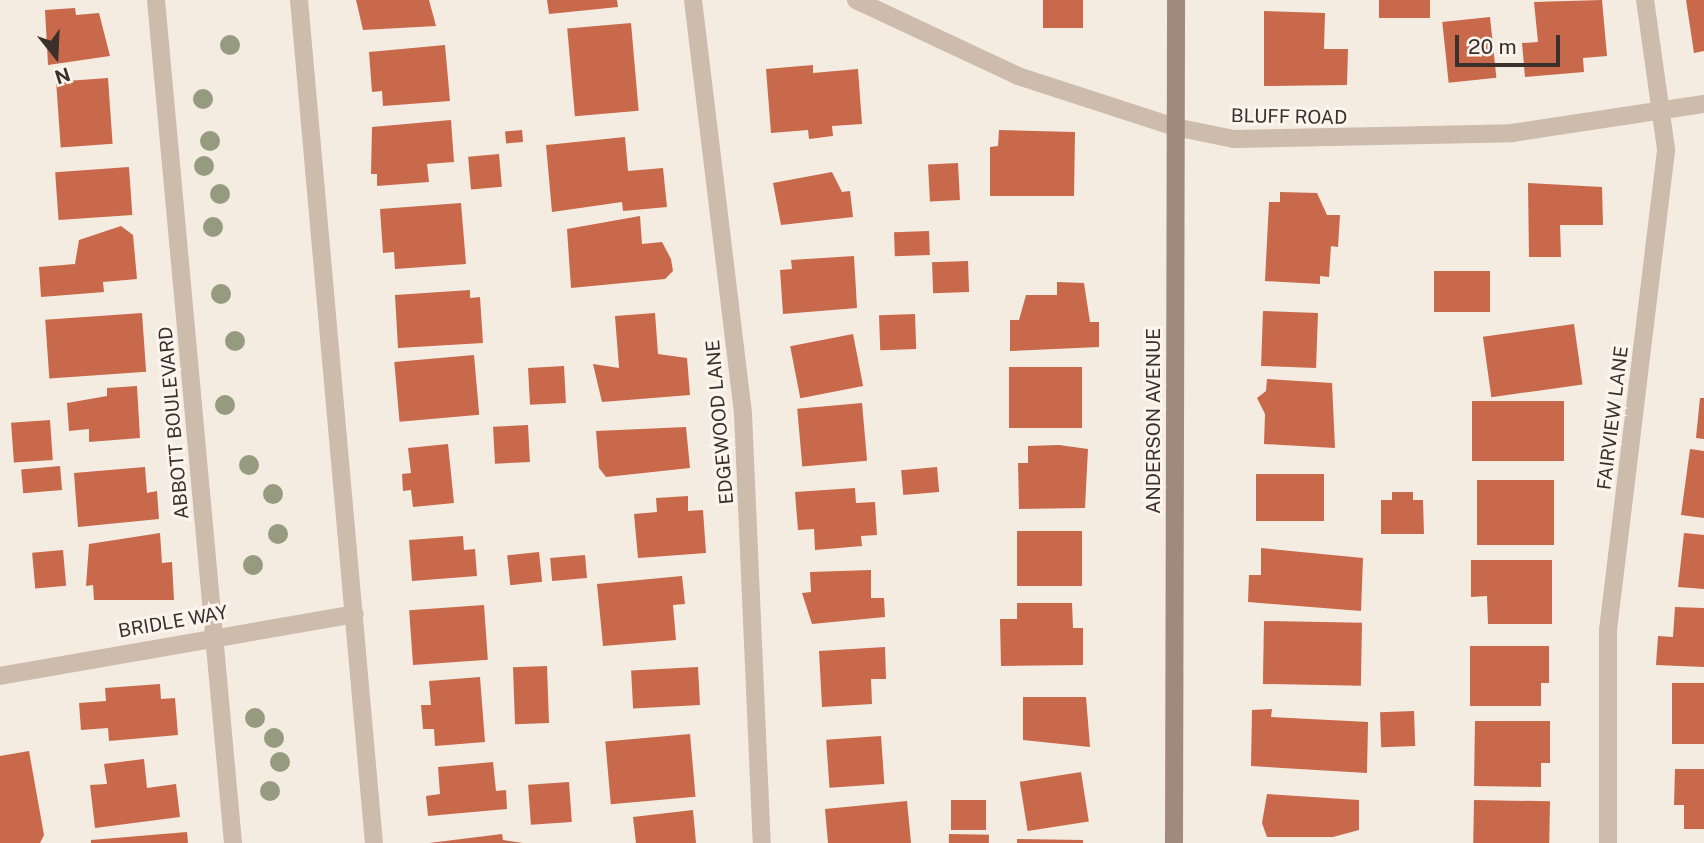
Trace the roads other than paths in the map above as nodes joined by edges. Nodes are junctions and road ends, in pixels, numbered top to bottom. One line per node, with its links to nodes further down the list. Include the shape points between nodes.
1 (156, 0): 11 (street, ABBOTT BOULEVARD)
2 (299, 0): 10 (street)
3 (694, 0): 15 (street, EDGEWOOD LANE, via 743,414)
4 (856, 0): 9 (street, BLUFF ROAD, via 1018,76)
5 (1176, 0): 9 (main road, ANDERSON AVENUE)
6 (1645, 0): 8 (street, FAIRVIEW LANE)
7 (1704, 104): 8 (street, BLUFF ROAD)
8 (1661, 108): 9 (street, BLUFF ROAD, via 1512,133 1413,139 1234,139); 17 (street, FAIRVIEW LANE, via 1666,149 1608,630)
9 (1175, 127): 16 (main road, ANDERSON AVENUE)
10 (355, 614): 11 (street, BRIDLE WAY); 14 (street)
11 (215, 636): 12 (street, BRIDLE WAY); 13 (street, ABBOTT BOULEVARD)
12 (0, 676)
13 (233, 843)
14 (374, 843)
15 (762, 843)
16 (1174, 843)
17 (1608, 843)

